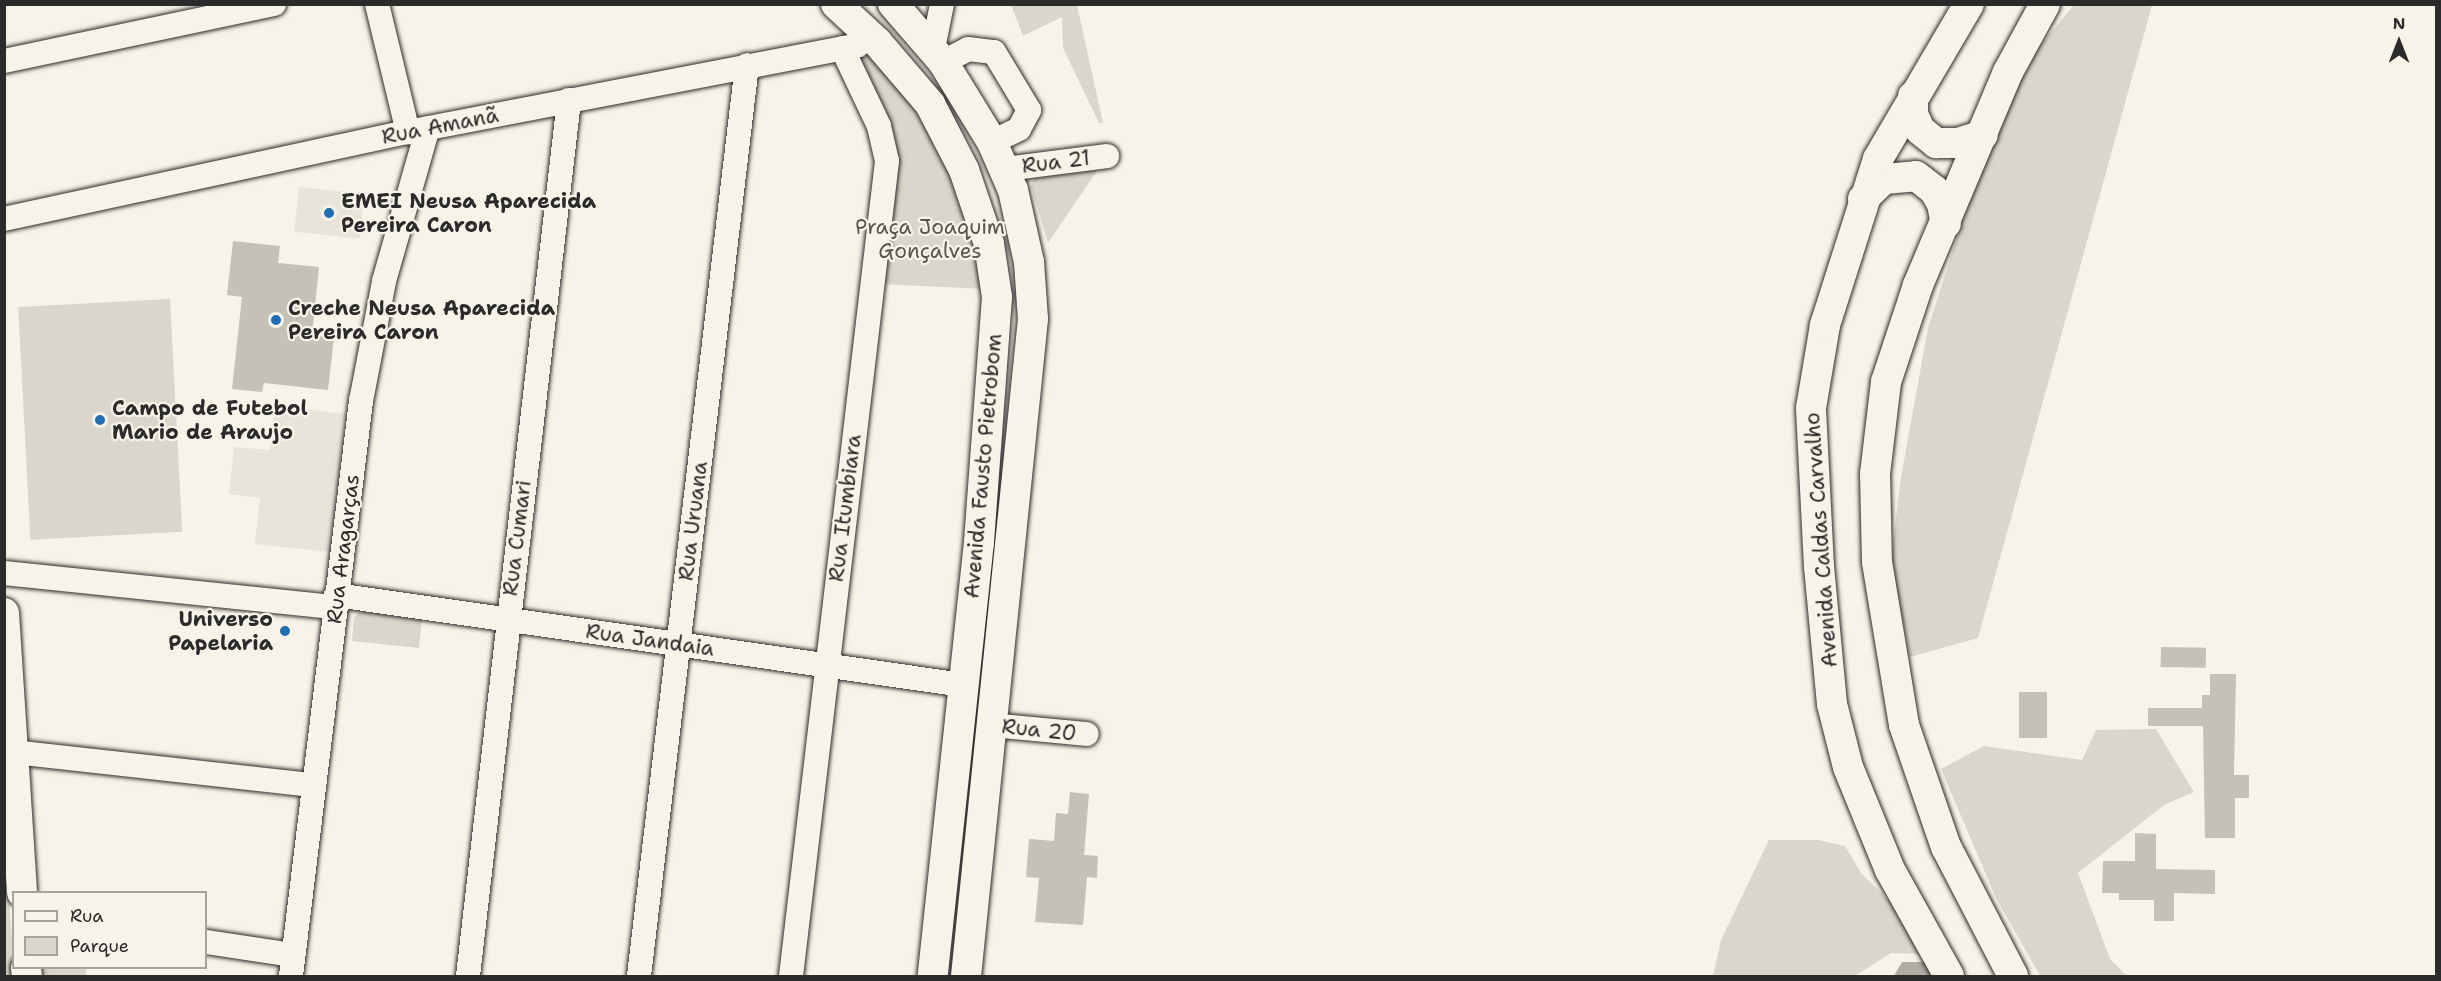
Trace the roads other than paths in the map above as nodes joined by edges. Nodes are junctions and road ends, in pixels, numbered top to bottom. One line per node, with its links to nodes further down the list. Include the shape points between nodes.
1 (274, 4): 11 (street)
2 (377, 4): 15 (street)
3 (836, 4): 8 (main road, Avenida Fausto Pietrobom)
4 (893, 4): 10 (main road, Avenida Fausto Pietrobom)
5 (942, 4): 10 (street)
6 (1968, 4): 13 (main road, Avenida Caldas Carvalho)
7 (2045, 4): 16 (main road, via 2008,72)
8 (877, 42): 9 (street, Rua Amanã); 29 (main road, Avenida Fausto Pietrobom, via 930,104 964,170 989,244 997,297 979,542)
9 (842, 48): 12 (street, Rua Amanã); 28 (street, Rua Itumbiara, via 879,126 887,161)
10 (938, 56): 17 (main road, Avenida Fausto Pietrobom); 17 (street, via 968,49 994,52 1029,110 1018,129)
11 (4, 61)
12 (747, 65): 14 (street, Rua Amanã); 27 (street, Rua Uruana)
13 (1913, 96): 16 (main road, via 1913,114 1920,130 1936,143 1958,143); 20 (main road, Avenida Caldas Carvalho, via 1878,159)
14 (568, 100): 15 (street, Rua Amanã); 26 (street, Rua Cumari)
15 (418, 130): 21 (street, Rua Amanã); 24 (street, Rua Aragarças, via 362,400)
16 (1983, 135): 22 (main road)
17 (992, 142): 19 (main road, Avenida Fausto Pietrobom)
18 (1107, 156): 19 (street, Rua 21)
19 (1006, 169): 30 (main road, Avenida Fausto Pietrobom, via 1023,226 1033,319)
20 (1863, 199): 22 (main road, via 1884,179 1916,176 1934,190); 42 (main road, Avenida Caldas Carvalho, via 1825,325 1812,408 1819,567 1832,704 1848,767 1890,870)
21 (4, 219)
22 (1946, 224): 43 (main road, via 1918,285 1887,382 1875,474 1877,562 1904,725 1946,847)
23 (4, 573): 24 (street, Rua Jandaia)
24 (336, 601): 26 (street, Rua Jandaia); 33 (street, Rua Aragarças)
25 (4, 613): 32 (main road)
26 (508, 619): 27 (street, Rua Jandaia); 37 (street, Rua Cumari)
27 (678, 644): 28 (street, Rua Jandaia); 38 (street, Rua Uruana)
28 (826, 665): 29 (street, Rua Jandaia); 39 (street, Rua Itumbiara)
29 (963, 685): 40 (main road, Avenida Fausto Pietrobom)
30 (991, 725): 31 (street, Rua 20); 41 (main road, Avenida Fausto Pietrobom)
31 (1087, 734)
32 (8, 751): 33 (street); 34 (main road)
33 (314, 785): 36 (street, Rua Aragarças)
34 (22, 891)
35 (207, 942): 36 (street)
36 (292, 966)
37 (468, 976)
38 (639, 976)
39 (790, 976)
40 (933, 976)
41 (966, 976)
42 (1949, 976)
43 (2013, 976)

